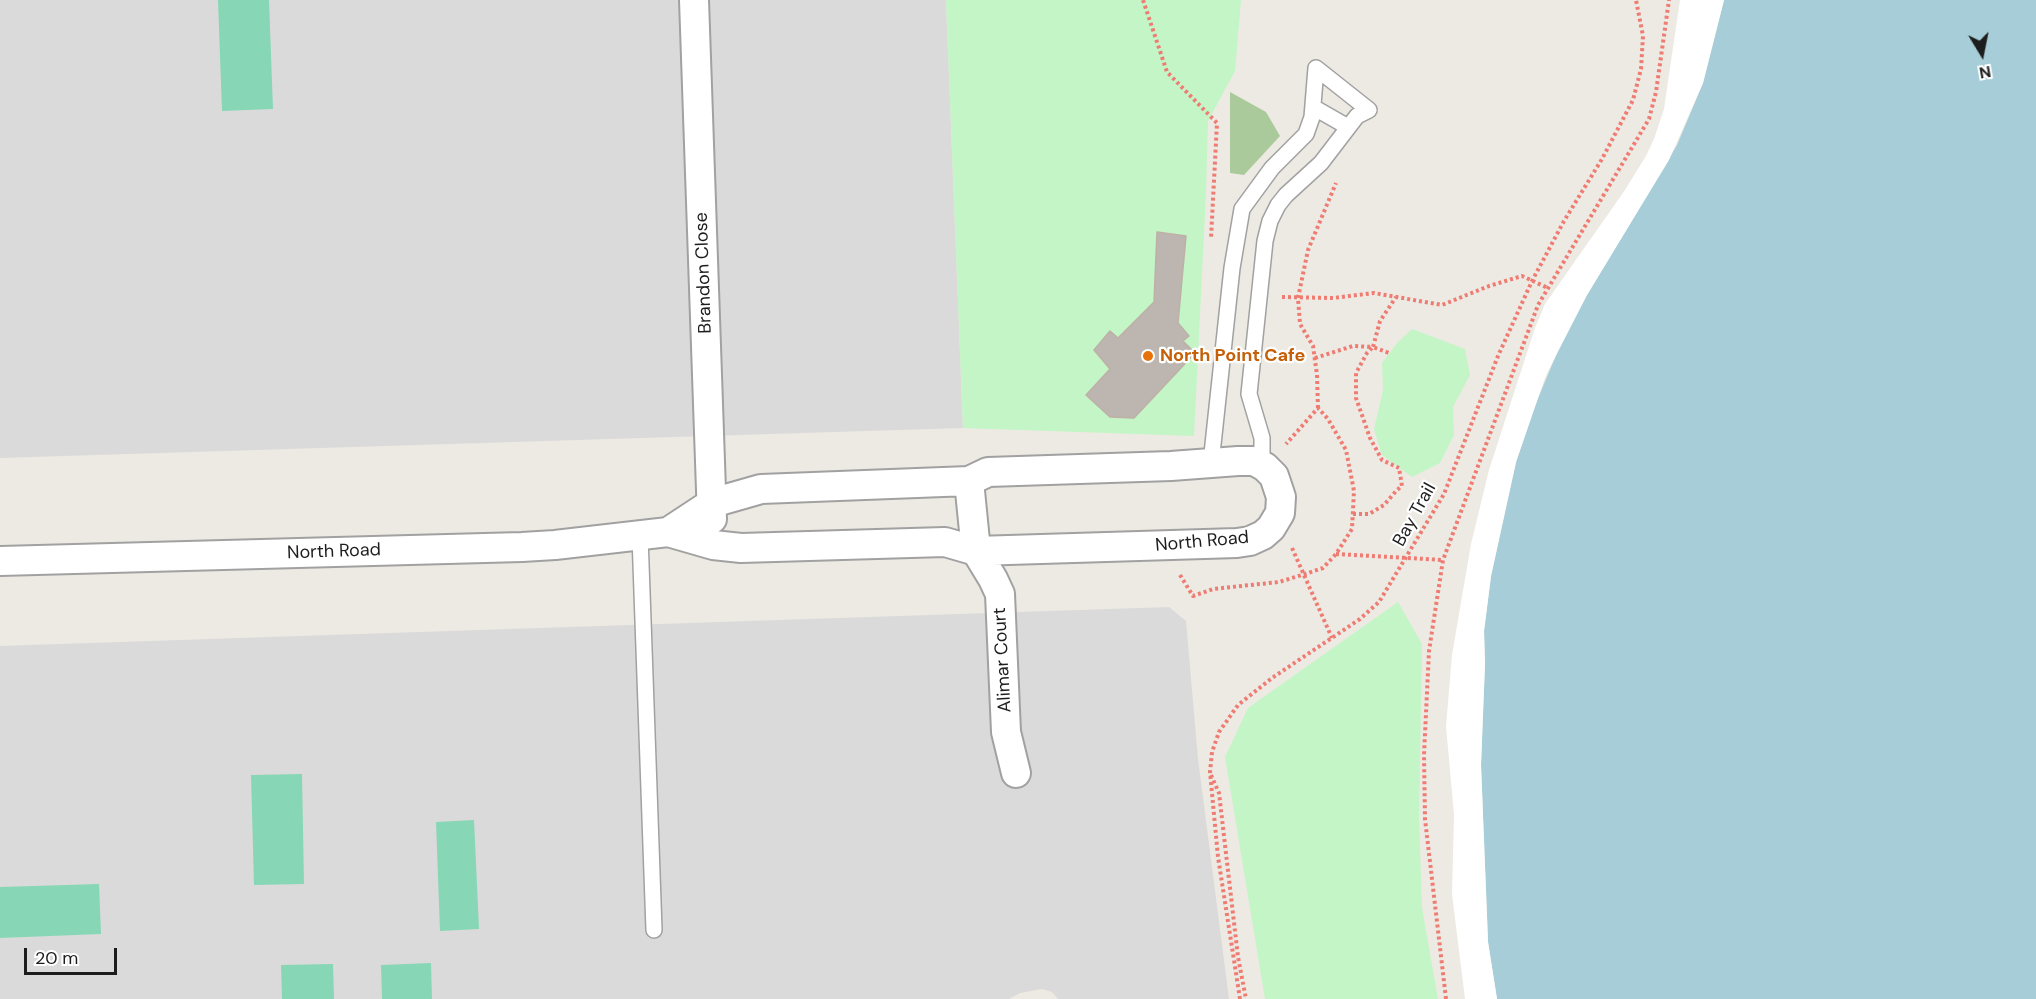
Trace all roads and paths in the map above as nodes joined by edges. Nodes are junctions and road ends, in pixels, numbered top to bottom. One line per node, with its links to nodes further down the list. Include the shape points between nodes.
1 (694, 0): 21 (street, Brandon Close)
2 (1143, 0): 8 (path, via 1167,72 1217,123)
3 (1636, 0): 9 (path, Bay Trail, via 1643,36 1641,69 1633,100)
4 (1669, 0): 10 (path, via 1649,119)
5 (1313, 107): 6 (lane); 6 (lane, via 1316,68 1369,110); 18 (lane, via 1306,134 1272,168 1242,209)
6 (1348, 127): 11 (lane, via 1321,163 1278,205 1264,242)
7 (1340, 174): 13 (path, via 1308,249)
8 (1211, 243)
9 (1532, 281): 10 (path); 12 (path, via 1521,276 1442,305); 30 (path, Bay Trail, via 1444,494)
10 (1548, 288): 31 (path, via 1532,319)
11 (1259, 295): 13 (path); 19 (lane, via 1249,394 1262,438)
12 (1396, 297): 13 (path, via 1374,293); 14 (path, via 1380,321)
13 (1298, 298): 16 (path, via 1300,324 1313,346)
14 (1373, 347): 15 (path); 16 (path, via 1353,346); 22 (path, via 1356,374 1356,398 1370,438 1382,460 1399,468 1402,486 1369,514)
15 (1389, 353)
16 (1315, 358): 17 (path)
17 (1318, 408): 19 (path); 22 (path, via 1346,450 1354,491)
18 (1210, 463): 19 (street, North Road, via 1238,460); 20 (street, North Road, via 988,472)
19 (1264, 466): 23 (street, via 1279,489)
20 (969, 481): 21 (street, North Road, via 760,489); 28 (street)
21 (712, 503): 24 (street, North Road); 26 (street, Brandon Close)
22 (1353, 514): 29 (path, via 1352,529)
23 (1277, 519): 27 (street, North Road, via 1263,535 1250,541); 33 (path)
24 (668, 532): 25 (street, North Road); 26 (street, North Road)
25 (640, 536): 32 (street, North Road, via 522,547); 37 (lane)
26 (713, 545): 28 (street, North Road, via 741,548 945,542)
27 (1174, 546): 28 (street, North Road); 33 (path, via 1177,570 1193,596 1213,589 1279,582)
28 (976, 551): 36 (street, Alimar Court, via 1000,594 1006,732)
29 (1336, 554): 30 (path); 33 (path, via 1323,568)
30 (1407, 559): 31 (path); 34 (path, Bay Trail, via 1379,602)
31 (1443, 560): 40 (path, via 1429,651 1424,766 1425,819)
32 (0, 561)
33 (1305, 574): 34 (path)
34 (1332, 638): 35 (path, Bay Trail, via 1238,705 1219,732)
35 (1210, 772): 38 (path, Bay Trail, via 1218,857); 39 (path, via 1219,793)
36 (1016, 773)
37 (654, 930)
38 (1240, 999)
39 (1246, 999)
40 (1446, 999)

